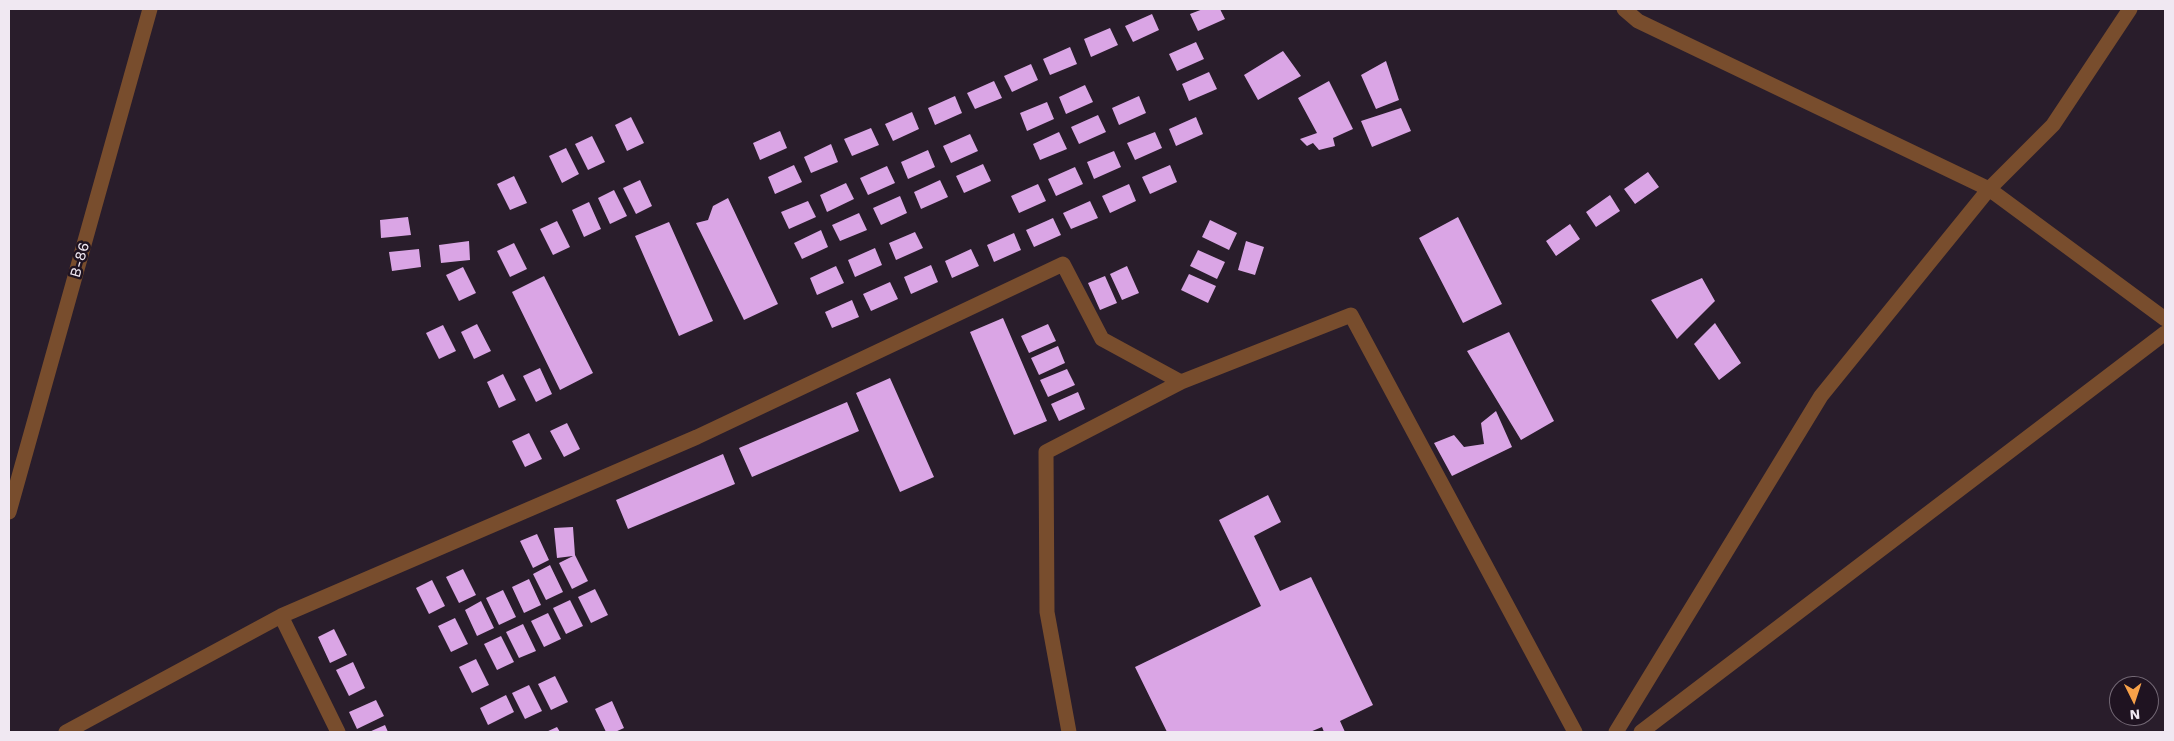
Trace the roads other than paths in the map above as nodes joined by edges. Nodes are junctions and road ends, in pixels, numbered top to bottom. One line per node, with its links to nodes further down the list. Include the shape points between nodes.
1 (150, 9): 8 (street, B-86)
2 (1624, 9): 4 (street, via 1638,21)
3 (2130, 9): 4 (street, via 2053,126)
4 (1988, 189): 5 (street); 14 (street, via 1821,396)
5 (2165, 319)
6 (2165, 333): 15 (street)
7 (1181, 382): 9 (street, via 1102,339 1063,264 697,436); 12 (street, via 1046,452 1048,612); 13 (street, via 1351,315)
8 (9, 512)
9 (281, 616): 10 (street); 11 (street)
10 (66, 732)
11 (338, 732)
12 (1069, 732)
13 (1575, 732)
14 (1616, 732)
15 (1641, 732)

